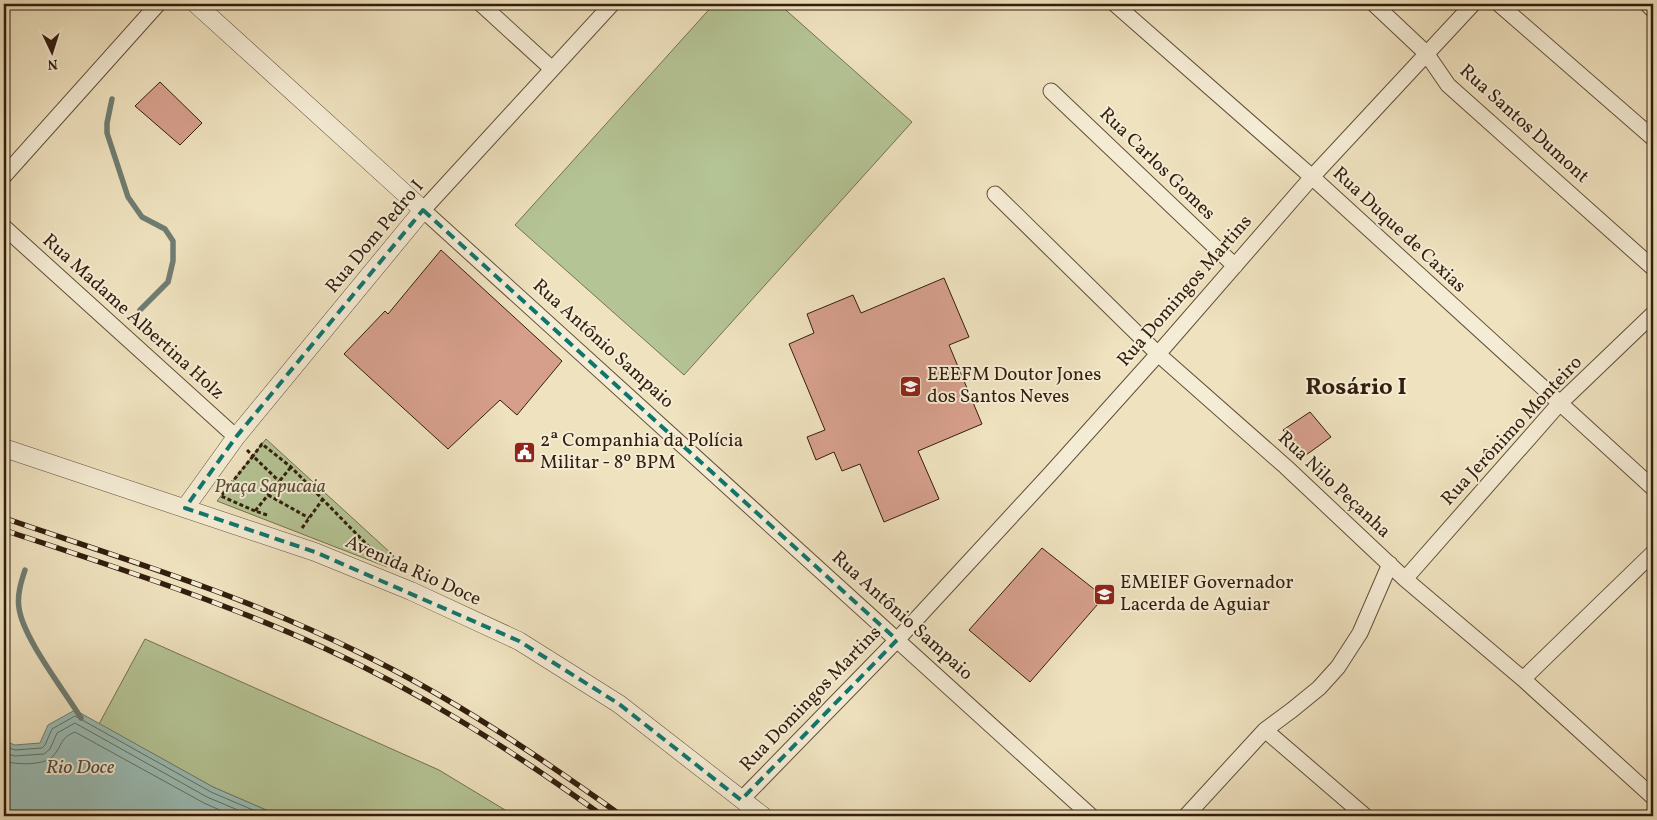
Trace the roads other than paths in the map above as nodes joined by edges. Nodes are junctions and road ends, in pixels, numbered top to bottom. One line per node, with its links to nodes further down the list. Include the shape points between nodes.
1 (158, 4): 15 (street)
2 (196, 4): 18 (street, Rua Antônio Sampaio)
3 (481, 4): 12 (street)
4 (612, 4): 12 (street, Rua Dom Pedro I)
5 (1115, 4): 16 (street, Rua Duque de Caxias)
6 (1374, 4): 11 (street, Rua Santos Dumont)
7 (1473, 4): 11 (street, Rua Domingos Martins)
8 (1499, 4): 14 (street)
9 (1647, 4): 10 (street)
10 (1653, 10)
11 (1426, 53): 16 (street, Rua Domingos Martins); 21 (street, Rua Santos Dumont, via 1448,85)
12 (551, 68): 18 (street, Rua Dom Pedro I)
13 (1051, 91): 20 (street, Rua Carlos Gomes)
14 (1653, 138)
15 (4, 176)
16 (1312, 177): 20 (street, Rua Domingos Martins); 24 (street, Rua Duque de Caxias)
17 (995, 194): 23 (street, Rua Nilo Peçanha)
18 (424, 210): 25 (street, Rua Dom Pedro I); 32 (street, Rua Antônio Sampaio)
19 (4, 227): 25 (street, Rua Madame Albertina Holz)
20 (1235, 266): 23 (street, Rua Domingos Martins)
21 (1653, 268)
22 (1653, 314): 24 (street, Rua Jerônimo Monteiro)
23 (1158, 354): 30 (street, Rua Nilo Peçanha); 32 (street, Rua Domingos Martins)
24 (1559, 404): 27 (street, Rua Duque de Caxias); 31 (street, Rua Jerônimo Monteiro)
25 (236, 437): 28 (street, Rua Dom Pedro I)
26 (4, 448): 28 (street, Avenida Rio Doce)
27 (1653, 488)
28 (185, 508): 36 (street, Avenida Rio Doce, via 315,552 411,591 518,641 619,704)
29 (1653, 553): 33 (street)
30 (1390, 564): 31 (street, Rua Nilo Peçanha); 34 (street, via 1360,633 1338,667 1319,688)
31 (1405, 579): 33 (street, Rua Nilo Peçanha)
32 (897, 640): 36 (street, Rua Domingos Martins); 38 (street, Rua Antônio Sampaio)
33 (1523, 679): 35 (street, Rua Nilo Peçanha)
34 (1265, 730): 39 (street); 40 (street)
35 (1653, 797)
36 (740, 800): 37 (street, Avenida Rio Doce)
37 (763, 816)
38 (1092, 816)
39 (1186, 816)
40 (1365, 816)

